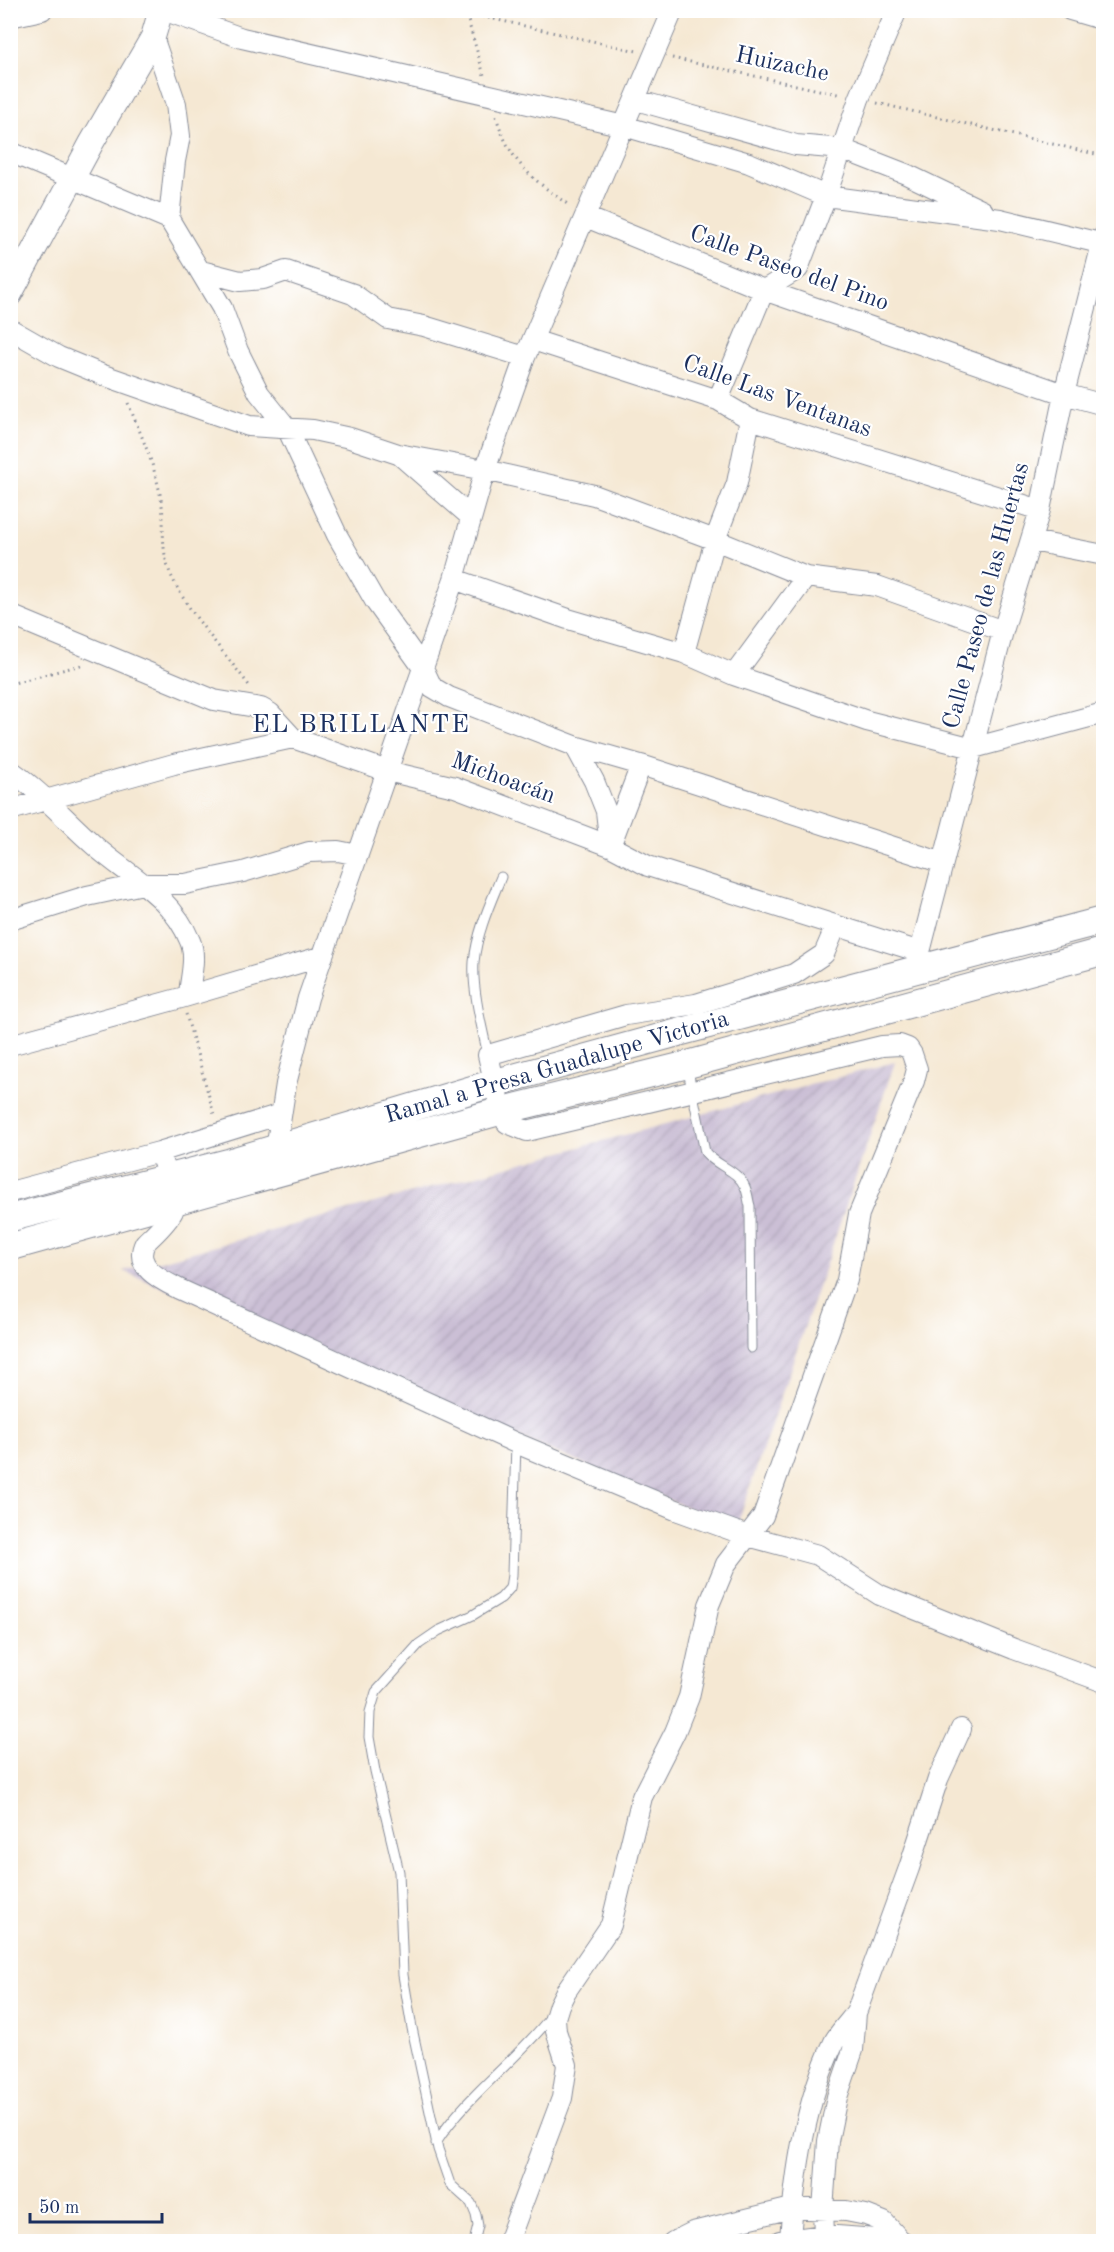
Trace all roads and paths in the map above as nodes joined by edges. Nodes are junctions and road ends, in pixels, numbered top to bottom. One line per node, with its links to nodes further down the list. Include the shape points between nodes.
1 (42, 10): 8 (street)
2 (162, 10): 10 (street); 12 (street, via 242,38)
3 (453, 10): 7 (path, Huizache)
4 (673, 10): 11 (street)
5 (897, 10): 13 (street)
6 (1070, 10): 9 (street)
7 (466, 12): 11 (path, Huizache); 12 (path)
8 (10, 17)
9 (1104, 20)
10 (153, 37): 19 (street); 22 (street, via 176,104 180,136)
11 (656, 55): 13 (path, Huizache); 14 (street)
12 (490, 96): 15 (street); 21 (path, via 503,138 518,163)
13 (859, 99): 16 (street); 18 (path, Huizache)
14 (636, 100): 15 (street); 16 (street, via 796,145)
15 (624, 126): 20 (street, via 749,163); 21 (street)
16 (842, 149): 20 (street); 23 (street, via 906,174)
17 (10, 152): 19 (street)
18 (1104, 156)
19 (71, 179): 22 (street); 27 (street)
20 (826, 196): 23 (street); 26 (street, via 798,269)
21 (586, 218): 26 (street, Calle Paseo del Pino); 29 (street)
22 (169, 219): 25 (street)
23 (1000, 219): 24 (street)
24 (1103, 241): 31 (street, Calle Paseo de las Huertas)
25 (201, 272): 29 (street, Calle Las Ventanas, via 240,281 286,272 353,294 388,319); 35 (street, via 222,308 259,393)
26 (764, 290): 31 (street, Calle Paseo del Pino); 32 (street)
27 (10, 294)
28 (10, 329): 30 (street, via 59,357)
29 (529, 348): 32 (street, Calle Las Ventanas); 37 (street)
30 (118, 380): 35 (street, via 249,426); 52 (path, via 154,466 162,500 163,551 170,574 182,596)
31 (1064, 394): 33 (street, Calle Paseo del Pino); 38 (street, Calle Paseo de las Huertas)
32 (718, 400): 34 (street, Calle Las Ventanas)
33 (1104, 405)
34 (750, 419): 38 (street, Calle Las Ventanas); 40 (street, via 737,483)
35 (287, 428): 36 (street, via 340,436); 49 (street, via 337,534 375,602)
36 (398, 454): 37 (street); 39 (street)
37 (485, 470): 39 (street); 40 (street, via 594,495)
38 (1040, 510): 41 (street, Calle Paseo de las Huertas)
39 (471, 517): 44 (street)
40 (715, 540): 43 (street); 47 (street)
41 (1032, 541): 42 (street); 46 (street, Calle Paseo de las Huertas)
42 (1104, 555)
43 (806, 577): 46 (street, via 877,586); 50 (street)
44 (454, 579): 47 (street, via 568,619); 49 (street)
45 (10, 615): 48 (street)
46 (1003, 630): 56 (street, Calle Paseo de las Huertas)
47 (684, 653): 50 (street)
48 (111, 656): 51 (path); 52 (street, via 214,699)
49 (423, 668): 55 (street, via 432,687 449,697); 59 (street)
50 (734, 675): 56 (street, via 867,721)
51 (10, 684)
52 (270, 713): 54 (street, Michoacán)
53 (1104, 713): 56 (street)
54 (293, 738): 59 (street, Michoacán); 60 (street, via 174,764)
55 (575, 746): 57 (street); 62 (street, via 606,811)
56 (973, 748): 64 (street, Calle Paseo de las Huertas)
57 (641, 765): 62 (street); 64 (street)
58 (10, 770): 60 (street)
59 (387, 771): 62 (street, Michoacán, via 455,787); 63 (street)
60 (46, 801): 61 (street); 66 (street)
61 (10, 810)
62 (610, 846): 69 (street, Michoacán, via 648,866)
63 (358, 855): 66 (street, via 316,851 185,884); 71 (street)
64 (943, 863): 72 (street, Calle Paseo de las Huertas)
65 (501, 876): 75 (lane, via 484,917 474,964)
66 (143, 884): 67 (street, via 87,896); 73 (street, via 169,905 191,942 193,957)
67 (10, 920)
68 (1104, 920): 72 (main road, Ramal a Presa Guadalupe Victoria)
69 (836, 926): 72 (street, Michoacán); 75 (street, via 824,954 794,974 696,1004 626,1015)
70 (1104, 951): 76 (main road, Ramal a Presa Guadalupe Victoria)
71 (323, 956): 73 (street); 80 (street, via 296,1039)
72 (920, 961): 77 (main road, Ramal a Presa Guadalupe Victoria)
73 (185, 997): 74 (street); 81 (path)
74 (10, 1045)
75 (488, 1055): 77 (street)
76 (686, 1065): 78 (lane); 79 (main road, Ramal a Presa Guadalupe Victoria)
77 (494, 1083): 79 (street); 82 (main road, Ramal a Presa Guadalupe Victoria)
78 (691, 1092): 79 (street, via 527,1131 507,1123); 88 (lane, via 705,1152 738,1177 745,1186 750,1206); 90 (street, via 882,1046 908,1048 917,1069 859,1214 847,1280 762,1516)
79 (501, 1111): 85 (main road, Ramal a Presa Guadalupe Victoria)
80 (281, 1114): 81 (street); 82 (street)
81 (219, 1134): 83 (street)
82 (276, 1149): 83 (main road, Ramal a Presa Guadalupe Victoria)
83 (164, 1164): 84 (street); 85 (street); 86 (main road, Ramal a Presa Guadalupe Victoria)
84 (10, 1192)
85 (175, 1202): 87 (main road, Ramal a Presa Guadalupe Victoria); 89 (street, via 173,1210 141,1249 147,1269 158,1278)
86 (10, 1218)
87 (10, 1247)
88 (751, 1348)
89 (516, 1443): 90 (street); 95 (lane, via 510,1588 485,1608 419,1644 376,1692 370,1712 369,1737 375,1771 399,1872 408,2008)
90 (748, 1536): 91 (street, via 818,1555 880,1594); 93 (street, via 726,1564 709,1605 689,1697 642,1797 611,1925)
91 (1104, 1682)
92 (961, 1729): 94 (street, via 938,1779)
93 (559, 2005): 95 (lane, via 530,2043 470,2100); 101 (street, via 556,2031 567,2065 562,2098)
94 (856, 2013): 96 (street, via 835,2041 812,2100); 97 (street, via 853,2050 828,2141)
95 (436, 2143): 100 (lane, via 450,2184 471,2203 478,2226)
96 (792, 2208): 97 (street); 99 (street); 102 (street, via 693,2232)
97 (823, 2209): 98 (street); 103 (street, via 866,2215 884,2223)
98 (824, 2235): 99 (street); 103 (street)
99 (785, 2240)
100 (474, 2241)
101 (508, 2241)
102 (673, 2241)
103 (902, 2241)

